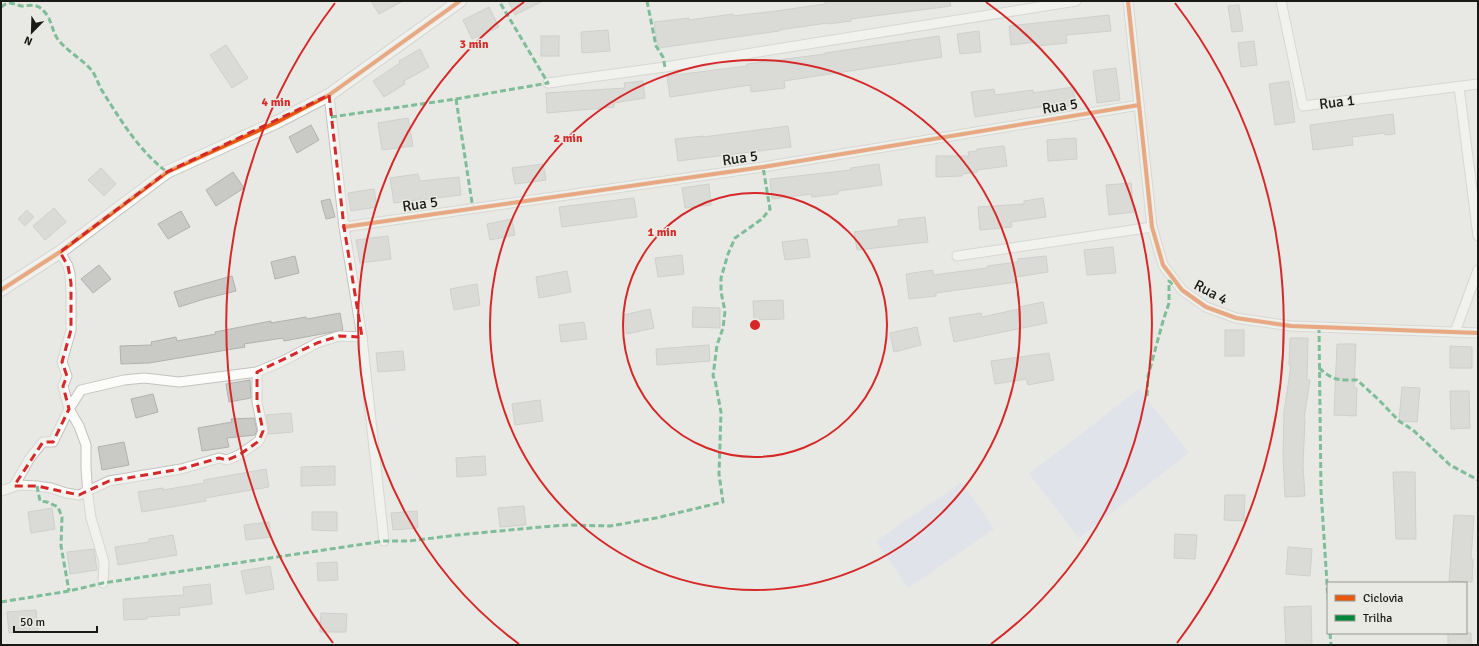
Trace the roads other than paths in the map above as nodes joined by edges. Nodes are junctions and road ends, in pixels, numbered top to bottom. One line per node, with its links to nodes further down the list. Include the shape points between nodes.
1 (460, 1): 8 (street)
2 (1076, 1): 5 (street, via 672,66)
3 (1128, 1): 9 (street, Rua 4)
4 (1281, 1): 7 (street, Rua 1, via 1303,106)
5 (548, 83)
6 (1478, 84): 7 (street, Rua 1)
7 (1460, 87): 12 (street)
8 (329, 95): 11 (street); 13 (street, via 167,172)
9 (1139, 105): 10 (street, Rua 4); 11 (street, Rua 5, via 763,167)
10 (1152, 227): 14 (street); 17 (street, Rua 4, via 1163,265 1182,290 1206,306 1236,318 1291,326)
11 (344, 228): 19 (street)
12 (1478, 236)
13 (60, 252): 16 (street); 21 (street, via 68,266 71,288 71,330 62,362 67,376 63,386)
14 (957, 256)
15 (1478, 270): 17 (street)
16 (1, 290)
17 (1455, 332): 18 (street, Rua 4)
18 (1478, 333)
19 (362, 337): 20 (street, via 339,336 316,343 283,362); 25 (street)
20 (257, 372): 21 (street, via 179,382 144,378 124,380 81,390); 24 (street, via 257,402 263,431 251,448 227,460 219,458 181,469 109,481)
21 (69, 409): 22 (street, via 53,442 43,442 30,458); 24 (street, via 86,445)
22 (14, 486): 23 (street); 24 (street, via 52,488 79,495)
23 (1, 491)
24 (88, 491): 26 (street, via 91,518 104,562)
25 (384, 541)
26 (103, 583)

